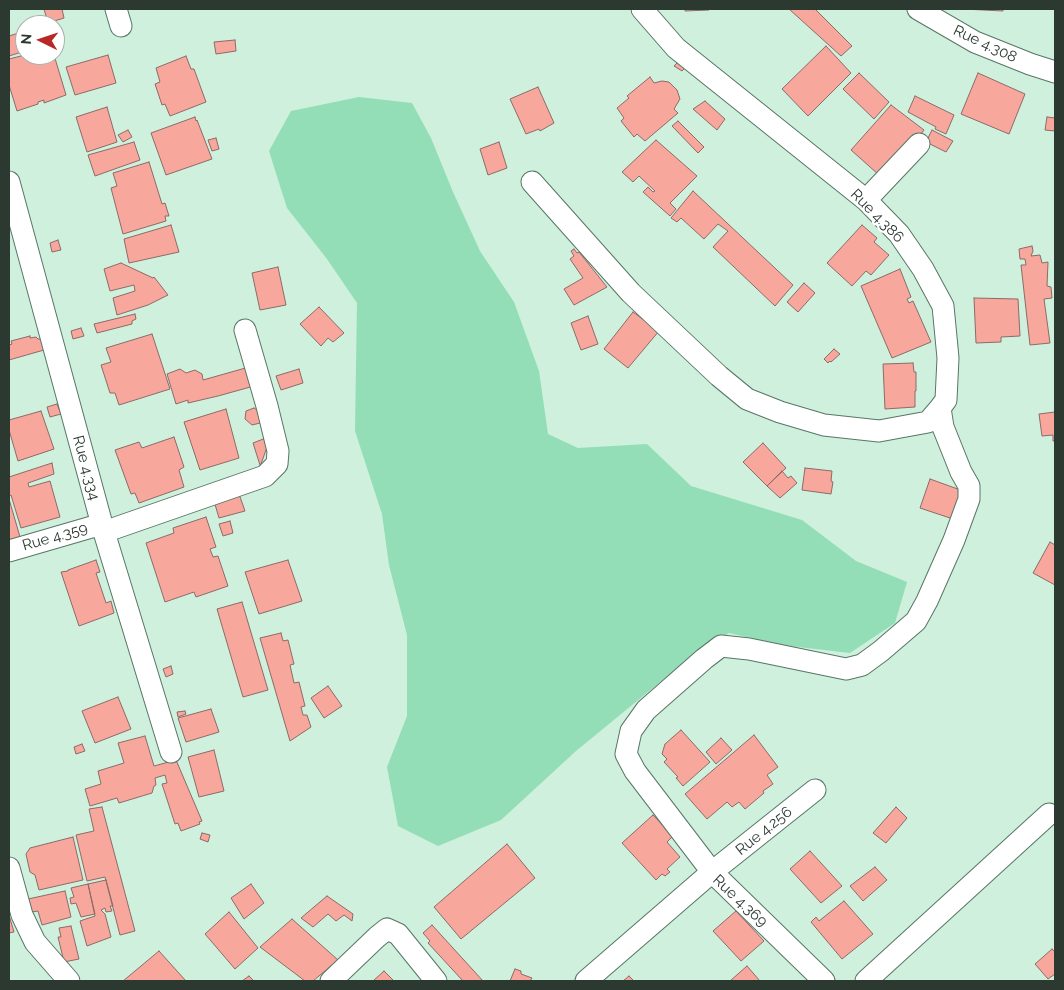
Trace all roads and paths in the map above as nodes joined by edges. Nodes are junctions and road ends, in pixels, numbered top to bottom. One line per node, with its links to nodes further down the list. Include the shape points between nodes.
1 (642, 9): 7 (street, Rue 4.386, via 676,48)
2 (918, 9): 3 (street, Rue 4.308, via 975,42)
3 (1055, 72)
4 (918, 144): 7 (street)
5 (9, 182): 10 (street, Rue 4.334)
6 (532, 182): 9 (street, via 631,293 747,398 824,425 879,431 928,422)
7 (866, 200): 9 (street, Rue 4.386, via 899,234 943,306 948,358 946,400)
8 (246, 330): 10 (street, Rue 4.359, via 278,451 277,464 265,476)
9 (940, 408): 16 (street, Rue 4.386, via 943,427 969,486 969,499 928,601 916,621 862,665 846,670 721,646 646,710 631,731 626,754 635,771)
10 (103, 528): 11 (street, Rue 4.359); 12 (street, Rue 4.334)
11 (9, 551)
12 (171, 752)
13 (815, 790): 16 (street, Rue 4.256)
14 (1049, 814): 22 (street)
15 (9, 868): 17 (street, via 22,915 35,942)
16 (712, 872): 20 (street, Rue 4.369); 21 (street, Rue 4.369)
17 (69, 981)
18 (331, 981): 19 (street, via 387,929 398,934)
19 (436, 981)
20 (586, 981)
21 (824, 981)
22 (866, 981)

